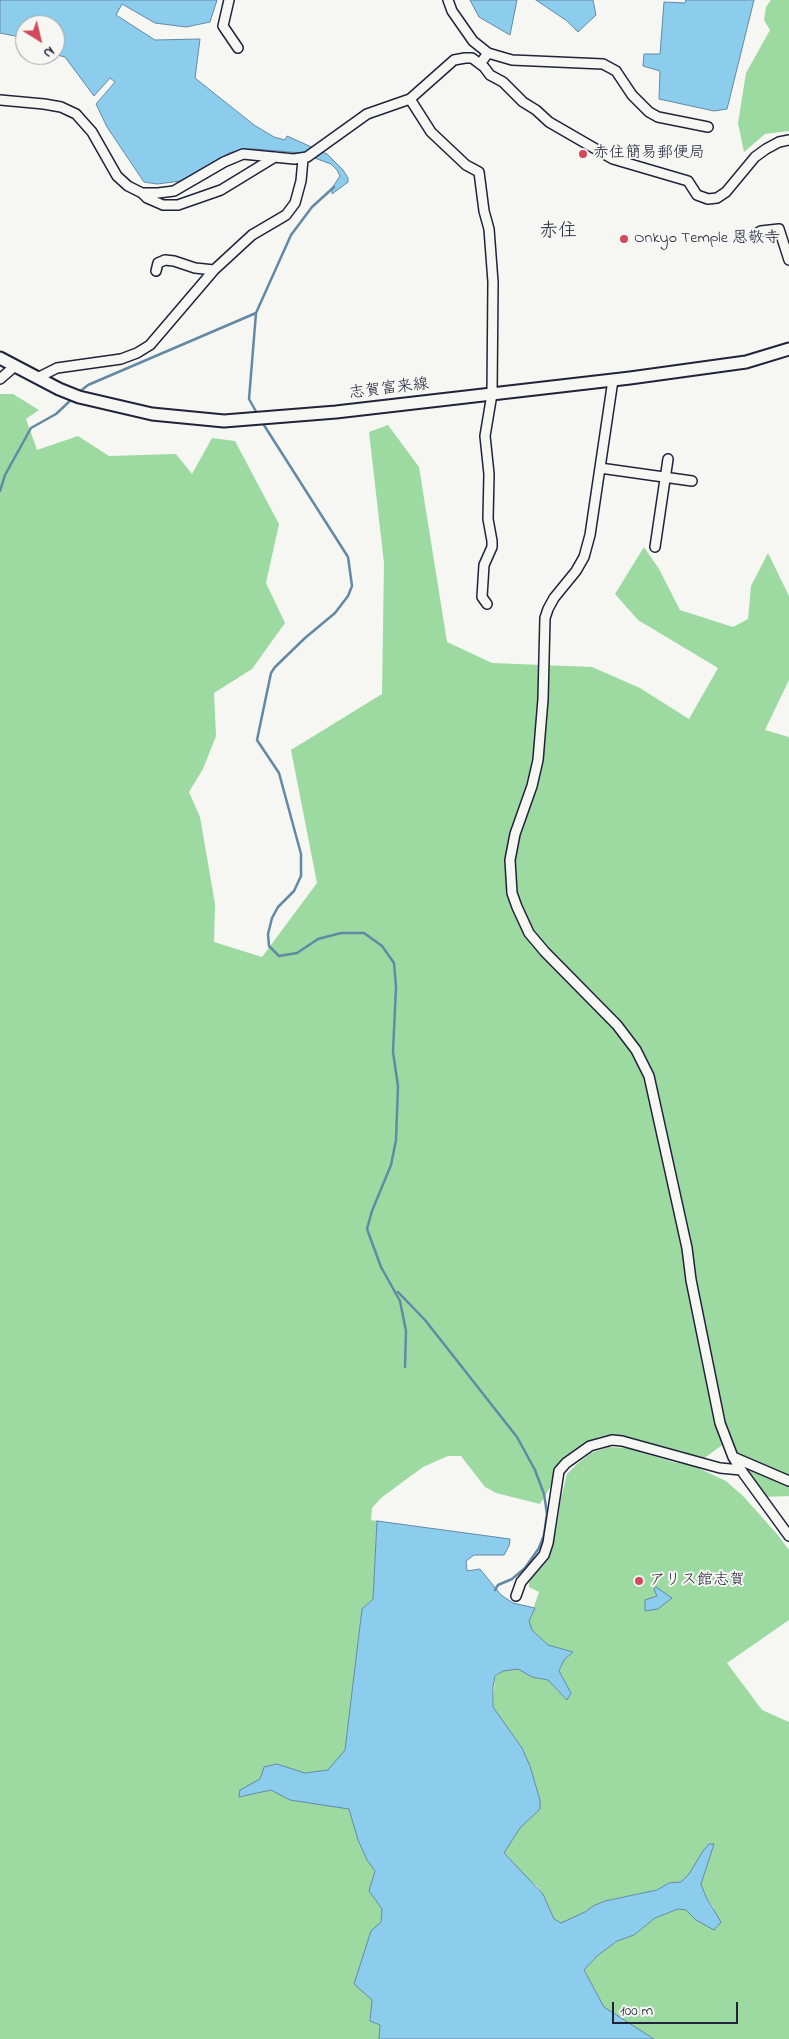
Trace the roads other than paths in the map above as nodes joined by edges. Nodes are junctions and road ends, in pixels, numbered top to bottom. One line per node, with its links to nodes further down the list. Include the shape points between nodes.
1 (230, 0): 3 (street, via 223,26)
2 (448, 0): 4 (street, via 473,41)
3 (238, 48)
4 (488, 52): 5 (street); 8 (street, via 512,60 603,64 616,70 632,95 649,112 658,117)
5 (480, 64): 6 (street, via 472,58 454,60); 9 (street, via 523,102 569,134 613,159 688,181 697,195 708,199 726,192 766,149)
6 (410, 99): 11 (street, via 367,114); 23 (street, via 430,132 466,165 479,172 489,229 493,282)
7 (0, 100): 12 (street, via 44,104 76,114 92,132 117,176)
8 (708, 126)
9 (789, 140)
10 (274, 157): 11 (street); 12 (street, via 243,154 174,191); 12 (street, via 221,190 178,205 155,202)
11 (305, 158): 16 (street, via 295,203 286,215 252,235)
12 (142, 193)
13 (754, 235): 14 (street, via 779,229)
14 (789, 260)
15 (156, 270): 16 (street, via 158,263 165,260)
16 (214, 270): 20 (street, via 150,345 137,353 102,363 57,368)
17 (789, 349): 22 (main road, 志賀富来線, via 746,362)
18 (0, 358): 19 (main road, 志賀富来線)
19 (15, 366): 20 (main road, 志賀富来線); 21 (street)
20 (37, 378): 23 (main road, 志賀富来線, via 79,397 152,414 224,421 270,419)
21 (0, 379)
22 (613, 380): 23 (main road, 志賀富来線); 25 (street)
23 (492, 394): 29 (street, via 485,436 489,474 488,520 492,541 484,565 482,597)
24 (668, 458): 26 (street)
25 (600, 468): 26 (street); 30 (street, via 584,557 554,598 545,618 538,760 514,834 510,860 512,893 529,933 617,1025 649,1076 714,1399)
26 (665, 476): 27 (street); 28 (street)
27 (692, 481)
28 (655, 547)
29 (487, 604)
30 (733, 1457): 31 (street); 32 (street)
31 (741, 1470): 33 (street); 34 (street, via 720,1468 622,1441 612,1440 590,1446 560,1471 544,1555 521,1582)
32 (789, 1481)
33 (789, 1536)
34 (516, 1596)

